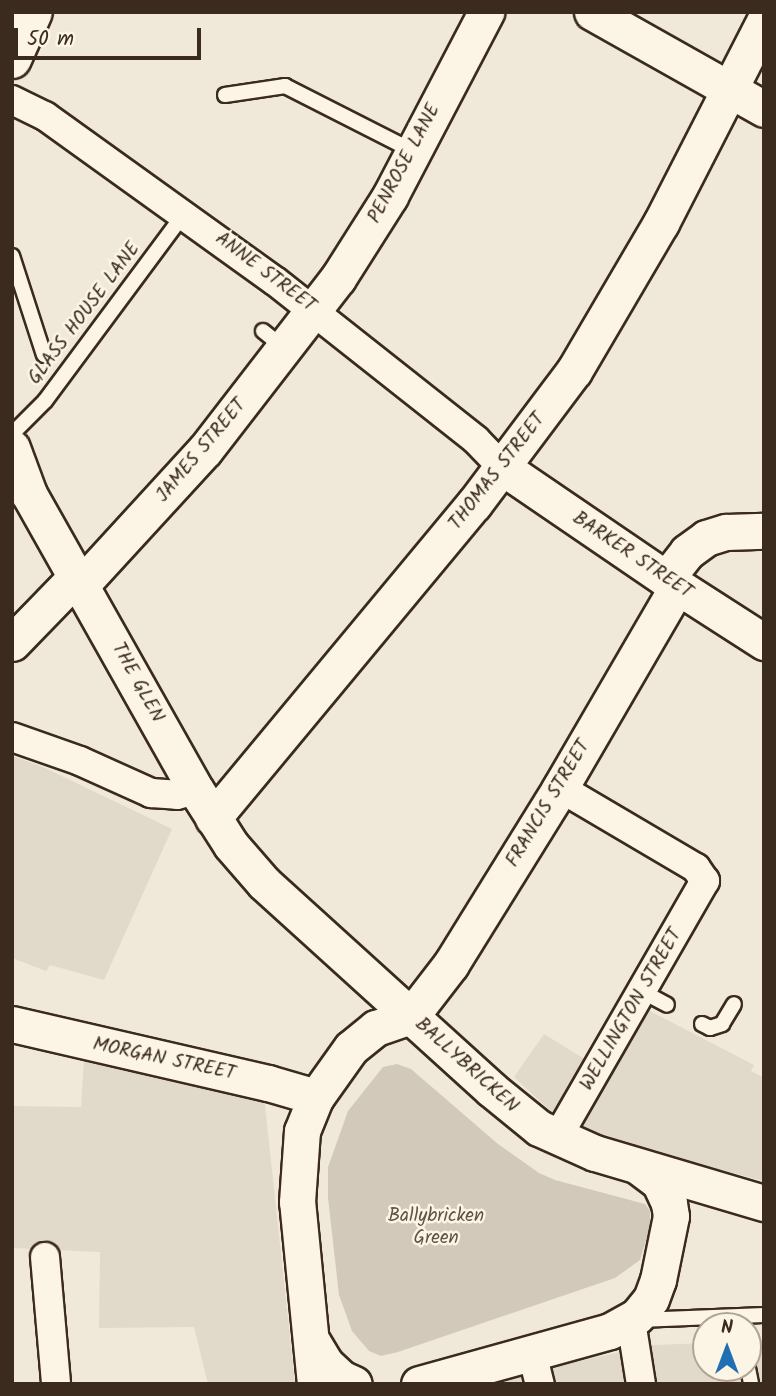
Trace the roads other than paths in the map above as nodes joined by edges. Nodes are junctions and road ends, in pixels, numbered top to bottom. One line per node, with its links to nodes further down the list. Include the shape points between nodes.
1 (33, 12): 5 (main road)
2 (486, 12): 10 (street, PENROSE LANE)
3 (592, 12): 6 (street)
4 (764, 22): 6 (street, THOMAS STREET)
5 (12, 59)
6 (730, 90): 9 (street); 17 (street, THOMAS STREET, via 597,335)
7 (225, 95): 10 (lane, via 285,86)
8 (12, 100): 11 (street, ANNE STREET, via 45,116)
9 (764, 109)
10 (413, 150): 13 (street, PENROSE LANE, via 373,224)
11 (184, 214): 13 (street, ANNE STREET, via 220,252); 15 (lane, GLASS HOUSE LANE, via 45,401)
12 (12, 256): 14 (lane)
13 (315, 310): 17 (street, ANNE STREET, via 476,440); 20 (street, JAMES STREET, via 274,340 168,493)
14 (44, 355)
15 (12, 433)
16 (12, 448): 18 (street, THE GLEN)
17 (502, 467): 21 (street, BARKER STREET); 26 (street, THOMAS STREET)
18 (20, 497): 20 (street, THE GLEN)
19 (764, 531): 21 (street, FRANCIS STREET, via 726,532 706,538 687,552)
20 (80, 580): 23 (street); 26 (street, THE GLEN)
21 (672, 583): 22 (street, BARKER STREET); 25 (street, FRANCIS STREET)
22 (764, 642)
23 (12, 643)
24 (12, 737): 26 (street, via 158,795 177,795)
25 (560, 788): 29 (street, FRANCIS STREET, via 451,964); 34 (street, WELLINGTON STREET, via 696,868 705,881 655,998)
26 (205, 804): 27 (street, THE GLEN, via 264,883)
27 (351, 964): 29 (street, THE GLEN); 32 (street, THE GLEN, via 362,985 364,1002 360,1033)
28 (734, 1004): 31 (lane, via 722,1024 710,1028)
29 (411, 1016): 32 (street, BALLYBRICKEN, via 376,1028); 34 (street, BALLYBRICKEN, via 515,1110)
30 (12, 1024): 33 (street, MORGAN STREET)
31 (702, 1024)
32 (351, 1048): 33 (street, BALLYBRICKEN)
33 (316, 1097): 41 (street, BALLYBRICKEN, via 299,1146 297,1202)
34 (556, 1138): 35 (street, BALLYBRICKEN)
35 (636, 1166): 36 (street, BALLYBRICKEN); 37 (street, BALLYBRICKEN, via 662,1187 671,1210)
36 (750, 1199): 37 (street, BALLYBRICKEN, via 719,1194 695,1201 676,1218)
37 (669, 1233): 39 (street, BALLYBRICKEN, via 655,1290)
38 (45, 1257): 43 (street)
39 (631, 1321): 40 (lane, BALLYBRICKEN); 42 (street, BALLYBRICKEN); 47 (street)
40 (692, 1321)
41 (312, 1341): 44 (street, BALLYBRICKEN); 45 (street, BALLYBRICKEN, via 332,1371)
42 (536, 1368): 46 (street, BALLYBRICKEN)
43 (56, 1384)
44 (315, 1384)
45 (354, 1384)
46 (419, 1384)
47 (641, 1384)

